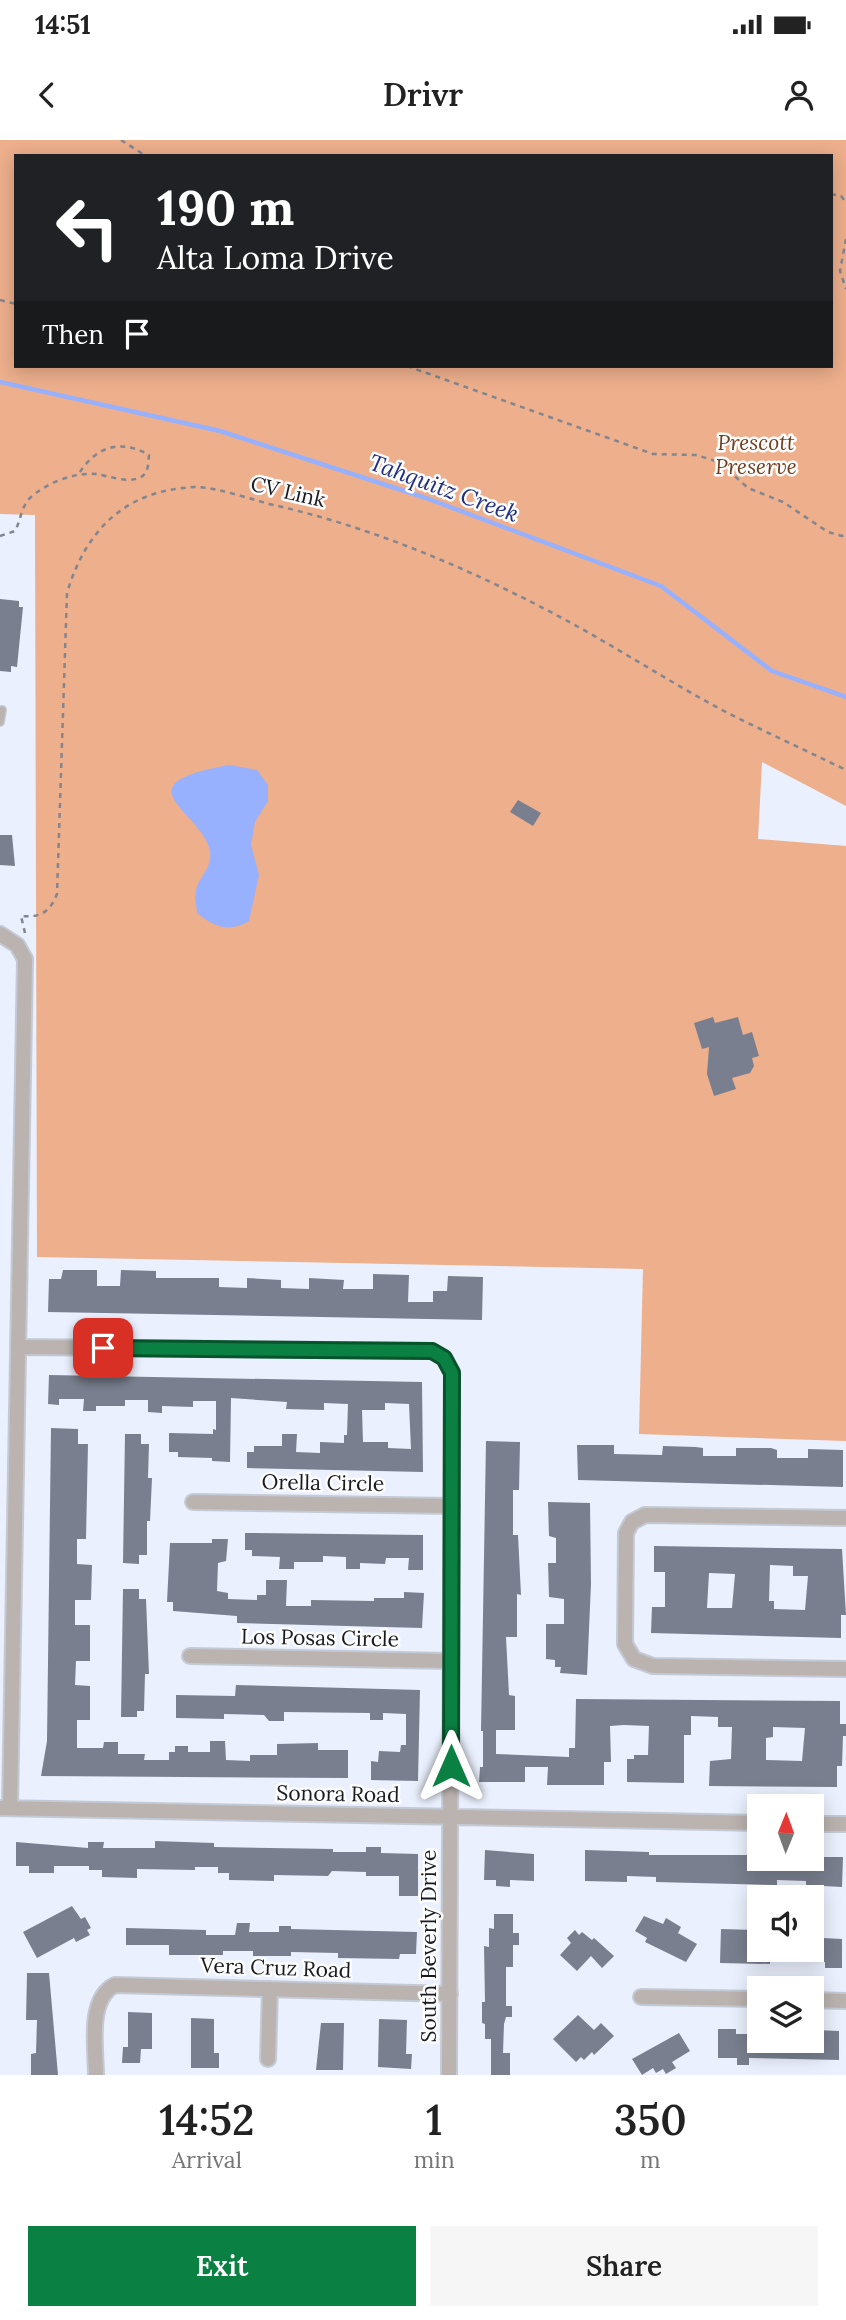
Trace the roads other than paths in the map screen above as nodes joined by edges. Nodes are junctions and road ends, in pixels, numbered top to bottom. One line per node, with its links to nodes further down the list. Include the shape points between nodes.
1 (2, 710): 2 (lane)
2 (0, 722)
3 (0, 934): 4 (street, via 17,945 25,959)
4 (20, 1347): 6 (street, South Beverly Drive, via 432,1351 444,1358 452,1373); 11 (street)
5 (193, 1502): 6 (street, Orella Circle)
6 (452, 1506): 9 (street, South Beverly Drive)
7 (846, 1518): 10 (street, via 645,1515 632,1522 626,1533 625,1598 625,1644 634,1659 653,1666)
8 (190, 1656): 9 (street, Los Posas Circle)
9 (450, 1661): 12 (street, South Beverly Drive)
10 (846, 1669)
11 (5, 1808): 12 (street, Sonora Road)
12 (451, 1818): 13 (street, Sonora Road); 17 (street, South Beverly Drive)
13 (747, 1824)
14 (824, 1824): 15 (street)
15 (846, 1825)
16 (270, 1989): 17 (street, Vera Cruz Road); 22 (street); 23 (street, Vera Cruz Road, via 115,1985 103,1991 98,2002)
17 (450, 1994): 24 (street, South Beverly Drive)
18 (641, 1997): 19 (street)
19 (747, 1999)
20 (824, 2000): 21 (street)
21 (846, 2001)
22 (268, 2059)
23 (96, 2075)
24 (449, 2075)

